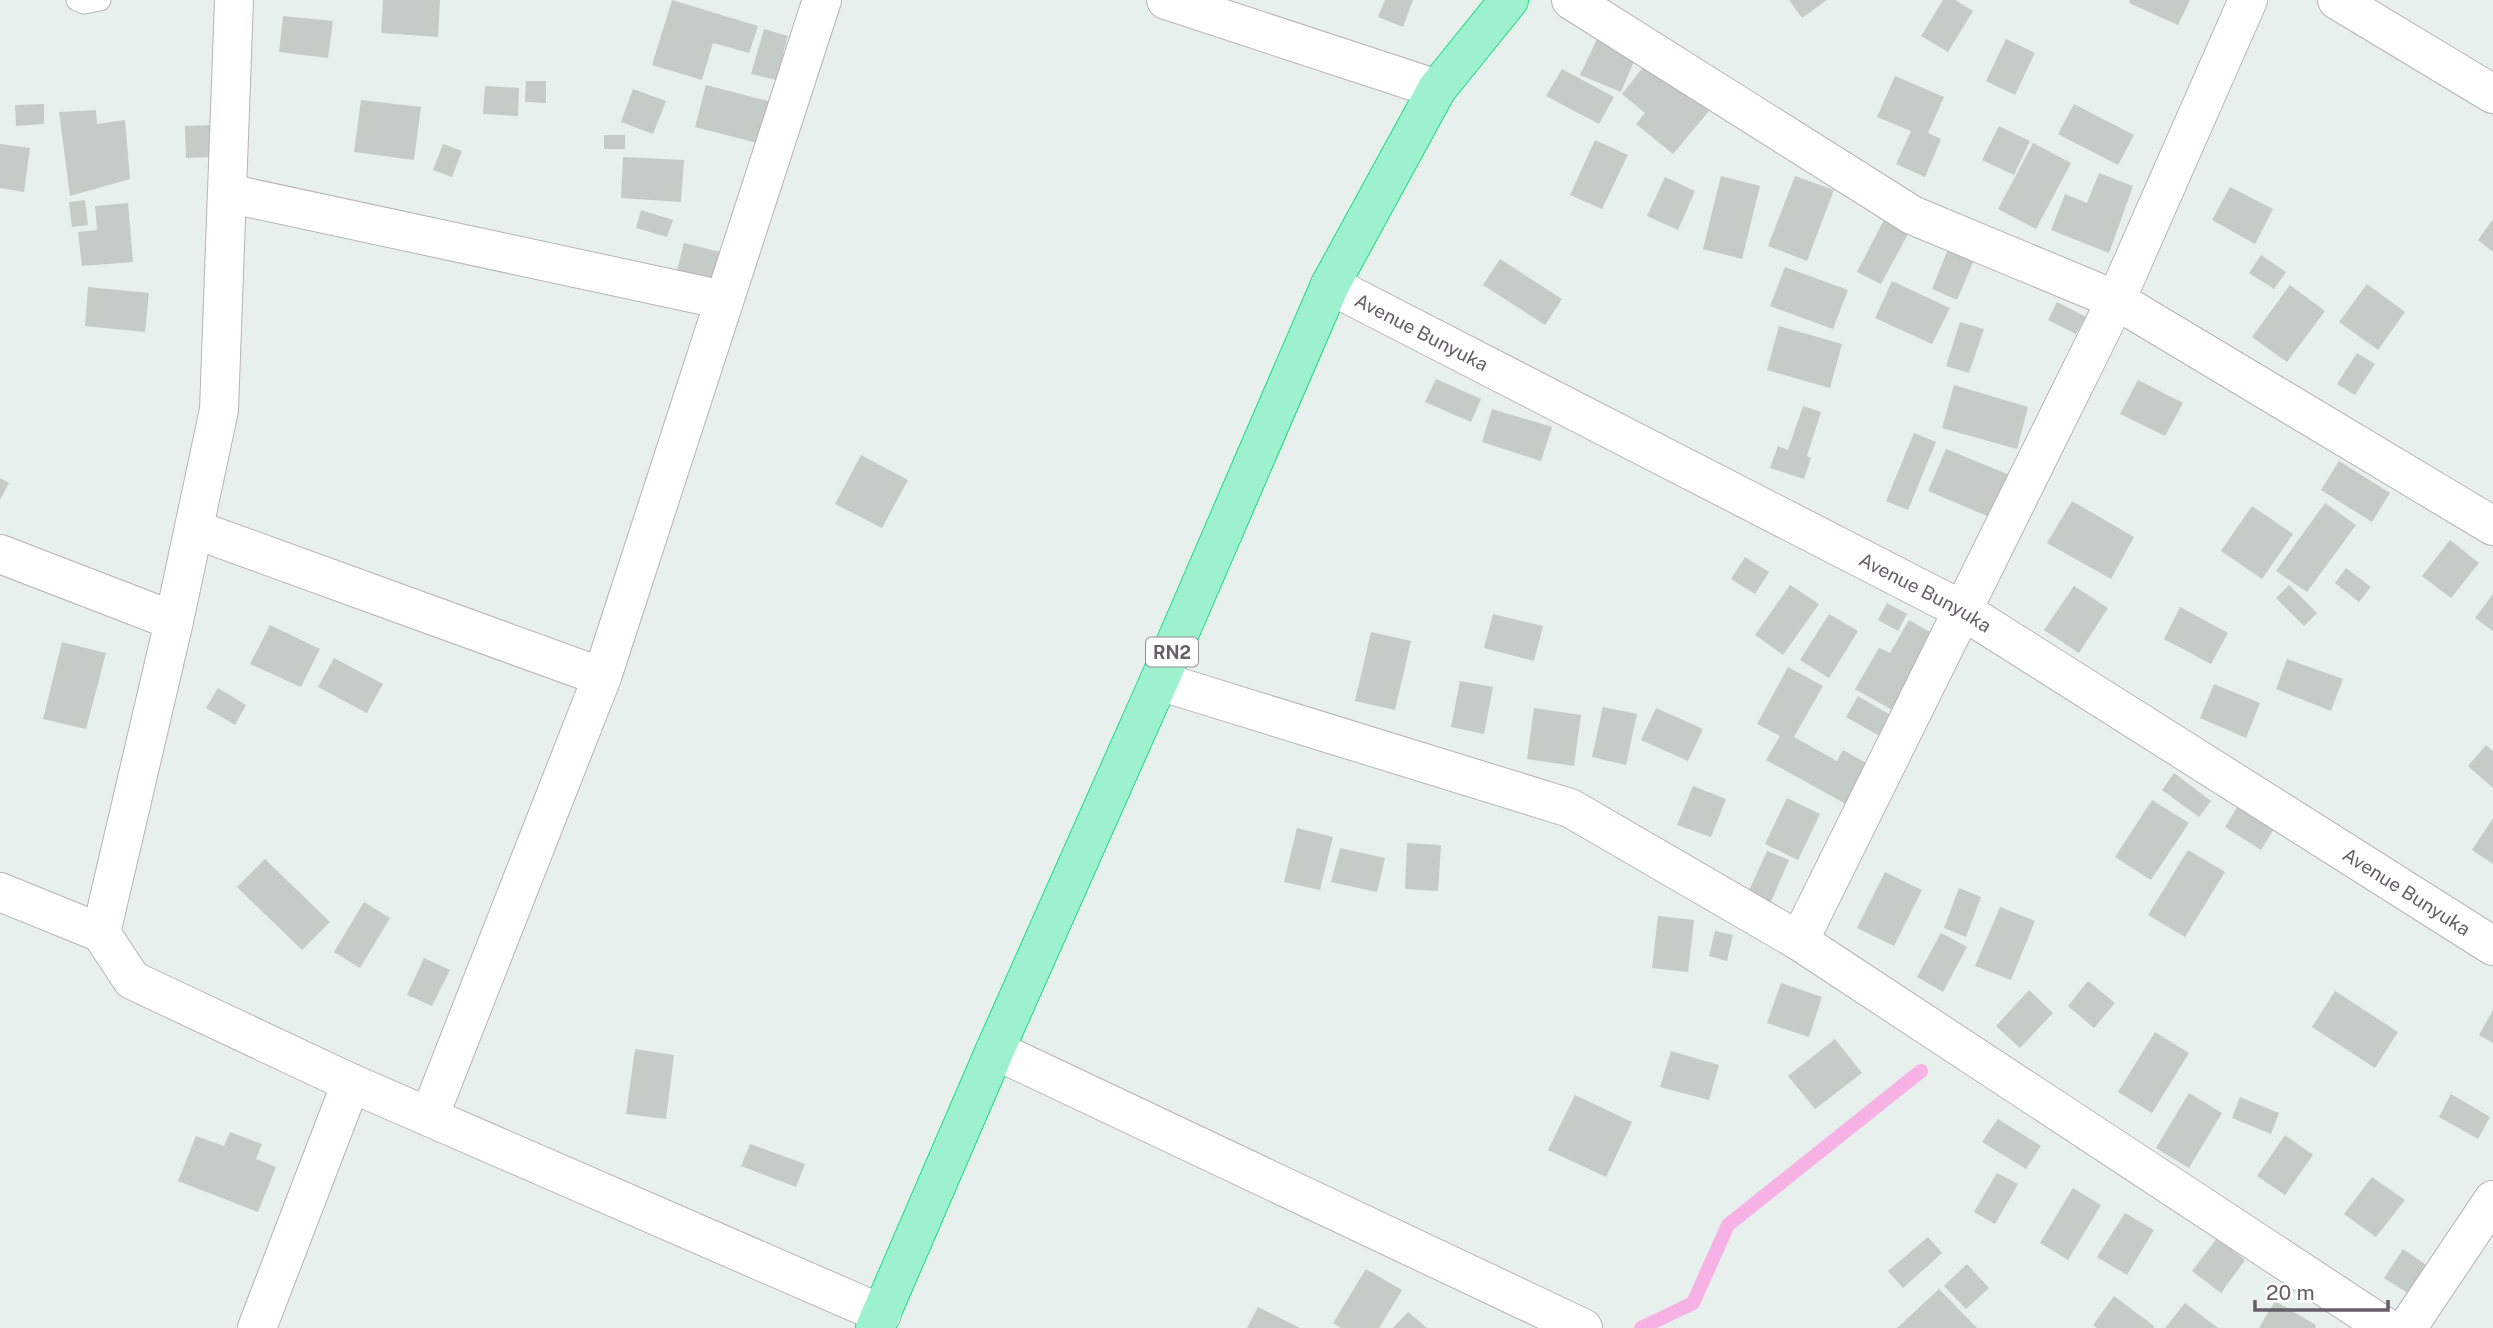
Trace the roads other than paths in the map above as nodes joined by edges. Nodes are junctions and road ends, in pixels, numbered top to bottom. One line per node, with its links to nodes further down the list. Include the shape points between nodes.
1 (77, 0): 2 (lane)
2 (100, 0)
3 (234, 0): 12 (street)
4 (822, 0): 14 (street)
5 (1166, 0): 10 (street)
6 (1509, 0): 10 (highway, RN2)
7 (1571, 0): 15 (street, via 1912,215)
8 (2248, 0): 15 (street)
9 (2337, 0): 11 (street)
10 (1437, 89): 13 (highway, RN2)
11 (2493, 94)
12 (227, 193): 14 (street); 17 (street, via 219,410)
13 (1330, 285): 19 (street, Avenue Bunyuka); 22 (highway, RN2)
14 (724, 300): 21 (street)
15 (2116, 300): 16 (street); 19 (street)
16 (2493, 526)
17 (194, 529): 20 (street); 21 (street)
18 (0, 554): 20 (street)
19 (1962, 610): 25 (street); 26 (street, Avenue Bunyuka)
20 (174, 621): 24 (street)
21 (602, 677): 29 (street)
22 (1159, 681): 25 (street, via 1570,808); 27 (highway, RN2)
23 (0, 892): 24 (street)
24 (101, 933): 28 (street, via 132,980)
25 (1799, 941): 34 (street)
26 (2493, 946)
27 (995, 1050): 31 (highway, RN2); 33 (street)
28 (351, 1083): 29 (street); 32 (street)
29 (429, 1117): 31 (street)
30 (2493, 1200): 35 (street)
31 (878, 1321)
32 (257, 1328)
33 (1583, 1328)
34 (2387, 1328)
35 (2407, 1328)

